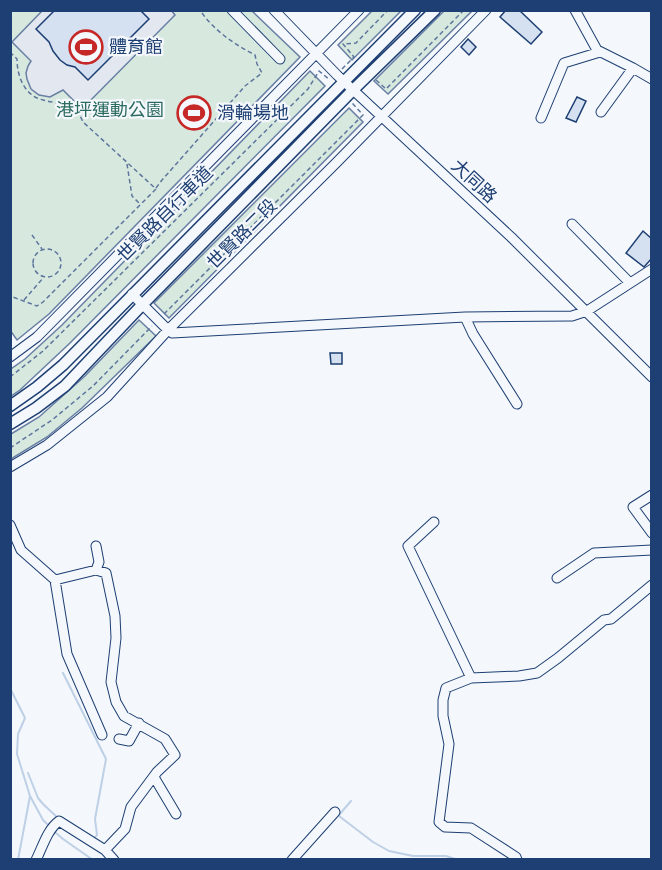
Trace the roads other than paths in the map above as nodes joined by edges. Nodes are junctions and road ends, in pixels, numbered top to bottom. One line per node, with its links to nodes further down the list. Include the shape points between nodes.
1 (232, 10): 10 (street)
2 (274, 10): 9 (street, 大同路)
3 (359, 10): 9 (street)
4 (415, 10): 13 (main road, 世賢路二段)
5 (435, 10): 14 (main road, 世賢路二段)
6 (486, 10): 16 (street, 世賢路二段)
7 (575, 10): 8 (street)
8 (600, 52): 11 (street); 17 (street, via 564,63)
9 (316, 54): 13 (street, 大同路); 26 (street, via 37,337)
10 (280, 59)
11 (633, 68): 12 (street); 15 (street)
12 (651, 79)
13 (344, 81): 14 (street, 大同路); 21 (main road, 世賢路二段)
14 (354, 90): 16 (street, 大同路); 22 (main road, 世賢路二段)
15 (601, 112)
16 (381, 116): 23 (street, 大同路); 25 (street, 世賢路二段)
17 (541, 117)
18 (572, 224): 20 (street)
19 (651, 270): 20 (street)
20 (630, 283): 23 (street)
21 (132, 294): 22 (street); 29 (main road, 世賢路二段, via 63,365)
22 (142, 305): 25 (street); 30 (main road, 世賢路二段, via 64,386)
23 (587, 311): 24 (street, via 572,316); 27 (street, 大同路)
24 (465, 317): 25 (street, via 172,333); 28 (street)
25 (168, 330): 31 (street, 世賢路二段, via 107,398)
26 (10, 357)
27 (651, 376)
28 (517, 405)
29 (10, 406)
30 (10, 424)
31 (10, 467)
32 (651, 495): 35 (street, via 633,507)
33 (434, 522): 42 (street, via 408,546)
34 (10, 525): 40 (street, via 21,550)
35 (651, 533)
36 (96, 546): 38 (street)
37 (651, 550): 39 (street, via 594,553)
38 (96, 570): 40 (street); 43 (street, via 106,573 115,616 111,682 116,702 124,716)
39 (557, 578)
40 (55, 580): 44 (street, via 67,654)
41 (651, 585): 42 (street, via 537,673)
42 (471, 678): 53 (street, via 446,688 443,700 449,744 439,822 445,827 471,828)
43 (139, 723): 45 (street, via 129,741); 46 (street, via 165,739 175,755)
44 (102, 735)
45 (119, 739)
46 (154, 777): 48 (street); 49 (street, via 131,807 124,830)
47 (335, 812): 52 (street)
48 (176, 814)
49 (105, 850): 50 (street, via 59,821 49,831); 51 (street)
50 (36, 860)
51 (114, 860)
52 (292, 860)
53 (517, 860)

